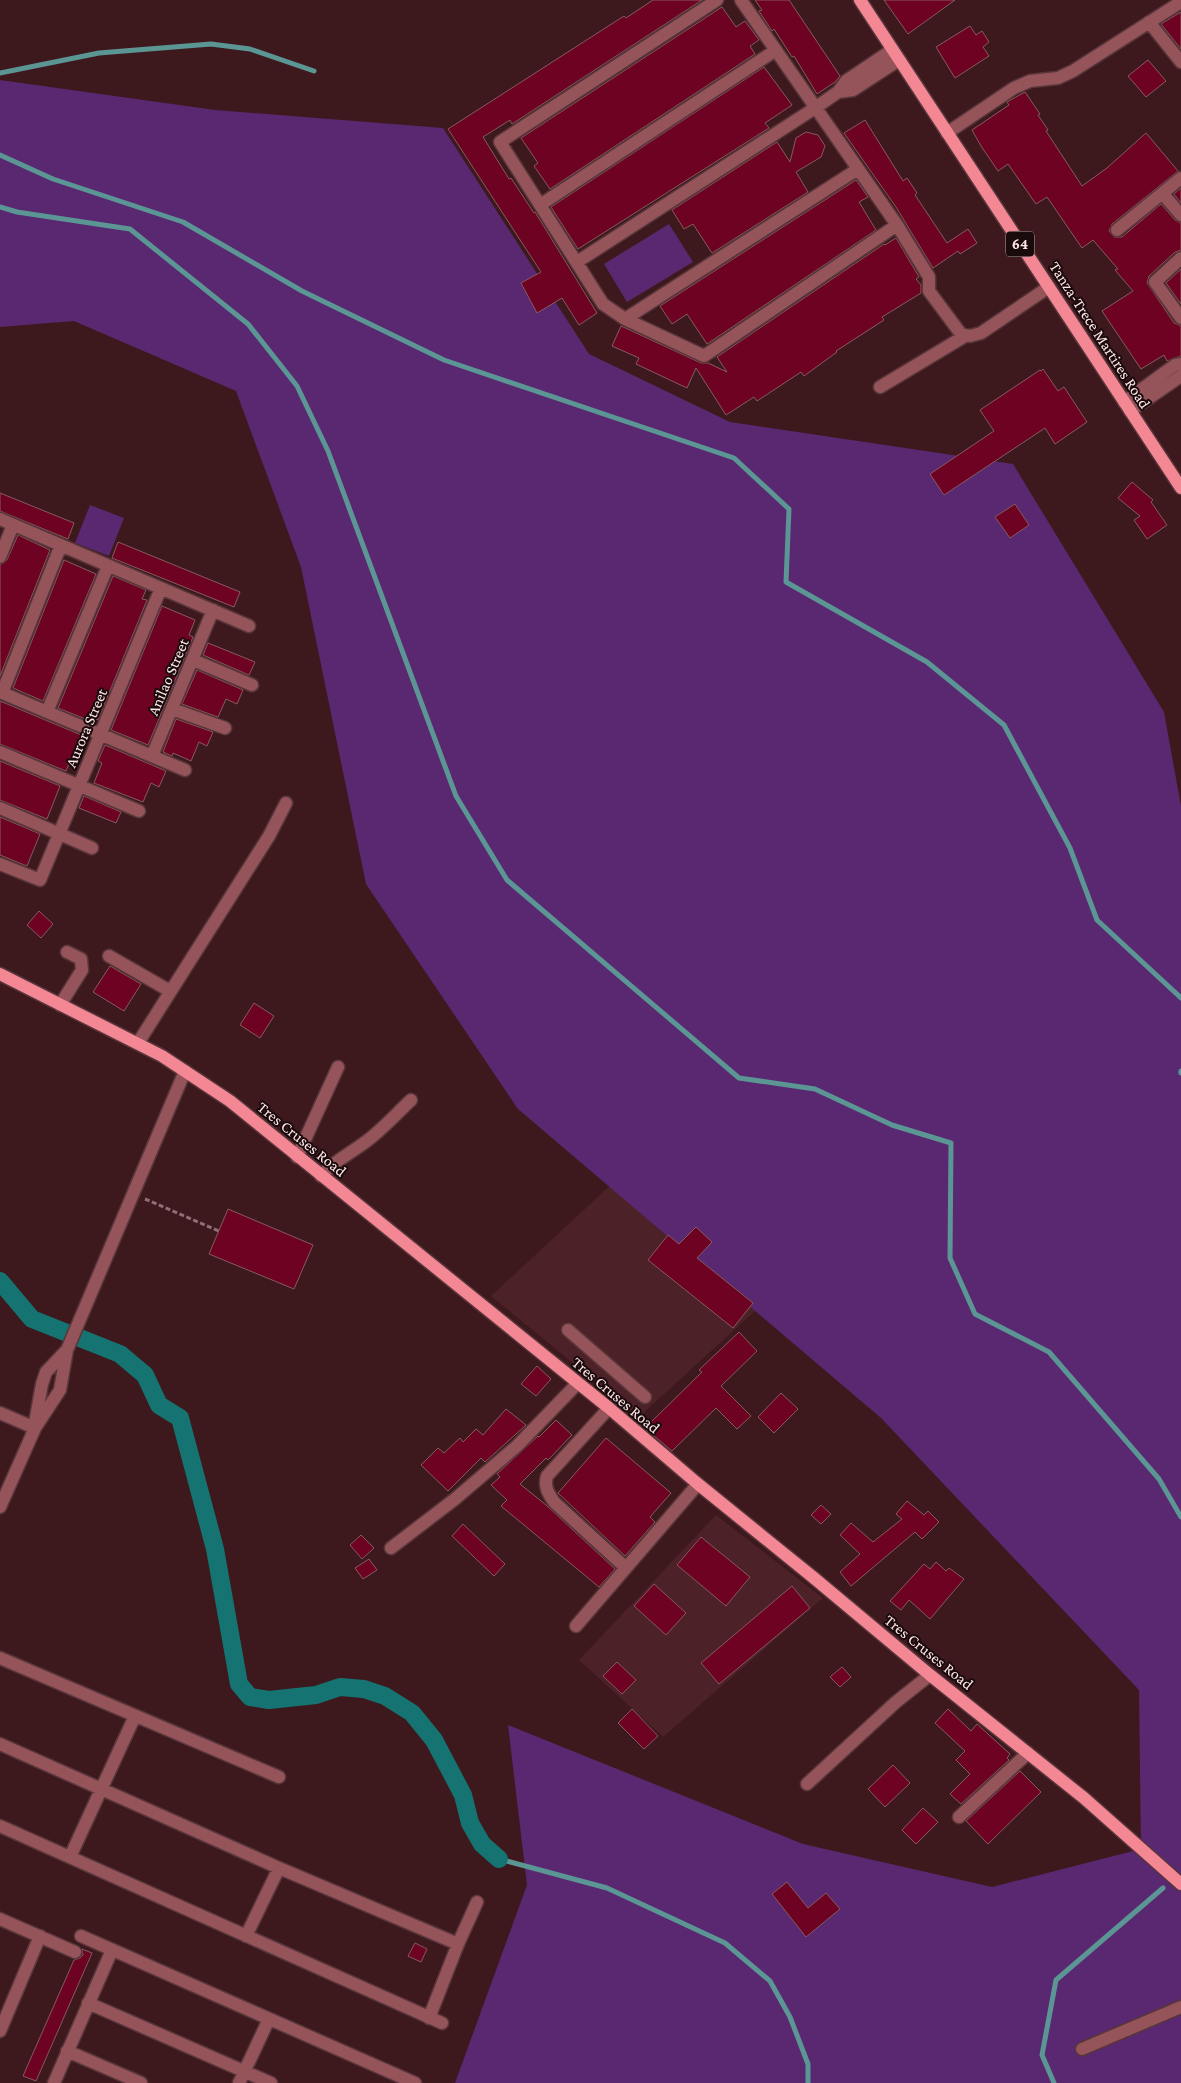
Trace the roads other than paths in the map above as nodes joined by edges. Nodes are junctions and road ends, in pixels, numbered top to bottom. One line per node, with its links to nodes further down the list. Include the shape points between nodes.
1 (717, 0): 14 (street, via 500,142)
2 (742, 0): 6 (street)
3 (860, 0): 7 (main road, Tanza-Trece Martires Road / 64)
4 (1181, 2): 5 (street)
5 (1149, 22): 8 (street); 10 (street, via 1073,71 1058,78 1030,81 1014,88)
6 (776, 50): 9 (street); 14 (street)
7 (896, 55): 9 (street, via 846,81 838,92); 10 (main road, Tanza-Trece Martires Road / 64)
8 (1181, 62)
9 (815, 108): 11 (street); 19 (street)
10 (947, 133): 20 (main road, Tanza-Trece Martires Road / 64)
11 (858, 169): 16 (street); 22 (street)
12 (1181, 178): 13 (street)
13 (1163, 194): 15 (street); 17 (street)
14 (540, 205): 19 (street)
15 (1181, 215)
16 (896, 225): 22 (street, via 704,356); 23 (street, via 929,277 929,291)
17 (1117, 230)
18 (1181, 258): 21 (street, via 1155,282)
19 (577, 262): 22 (street, via 603,304)
20 (1049, 287): 23 (street, via 981,333); 27 (main road, Tanza-Trece Martires Road / 64)
21 (1181, 318)
22 (625, 319)
23 (965, 336): 26 (street)
24 (1181, 364): 25 (street, via 1175,365)
25 (1172, 377): 27 (street)
26 (880, 387)
27 (1127, 407): 28 (main road, Tanza-Trece Martires Road / 64)
28 (1181, 488)
29 (0, 519): 30 (street)
30 (13, 525): 31 (street); 32 (street)
31 (62, 546): 33 (street); 39 (street)
32 (0, 557)
33 (108, 566): 34 (street); 41 (street)
34 (161, 588): 35 (street); 43 (street, Aurora Street)
35 (213, 610): 36 (street); 37 (street, Anilao Street)
36 (249, 626)
37 (193, 660): 38 (street); 40 (street, Anilao Street)
38 (252, 685)
39 (1, 692): 41 (street)
40 (172, 709): 42 (street); 45 (street, Anilao Street)
41 (46, 712): 43 (street)
42 (225, 728)
43 (100, 734): 45 (street); 47 (street, Aurora Street)
44 (0, 752): 47 (street)
45 (152, 756): 46 (street)
46 (185, 770)
47 (79, 786): 50 (street); 51 (street, Aurora Street)
48 (286, 802): 57 (street, via 269,836)
49 (0, 808): 51 (street)
50 (139, 811)
51 (60, 834): 52 (street); 53 (street, Aurora Street, via 40,880)
52 (92, 848)
53 (0, 864)
54 (67, 952): 58 (street, via 81,959 82,970)
55 (109, 956): 57 (street)
56 (0, 974): 58 (main road, Tres Cruses Road)
57 (170, 991): 59 (street)
58 (60, 1005): 59 (main road, Tres Cruses Road)
59 (138, 1043): 61 (main road, Tres Cruses Road)
60 (338, 1066): 63 (street)
61 (185, 1070): 63 (main road, Tres Cruses Road, via 230,1101); 66 (street)
62 (411, 1100): 64 (street)
63 (297, 1157): 64 (main road, Tres Cruses Road)
64 (321, 1176): 67 (main road, Tres Cruses Road)
65 (568, 1330): 68 (street)
66 (66, 1350): 71 (street, via 60,1390); 71 (street, via 46,1372)
67 (577, 1384): 69 (main road, Tres Cruses Road); 74 (street, via 517,1446 455,1500)
68 (645, 1397)
69 (608, 1408): 72 (main road, Tres Cruses Road); 75 (street, via 547,1476 545,1483 554,1502)
70 (0, 1413): 71 (street)
71 (35, 1428): 73 (street)
72 (698, 1484): 75 (street); 78 (main road, Tres Cruses Road)
73 (1, 1500)
74 (391, 1548)
75 (625, 1567): 76 (street)
76 (576, 1626)
77 (0, 1657): 79 (street)
78 (930, 1675): 81 (main road, Tres Cruses Road); 83 (street)
79 (135, 1716): 82 (street); 84 (street)
80 (0, 1744): 84 (street)
81 (1028, 1753): 85 (street); 89 (main road, Tres Cruses Road)
82 (279, 1777)
83 (807, 1784)
84 (101, 1790): 87 (street); 88 (street)
85 (959, 1817)
86 (0, 1826): 87 (street)
87 (70, 1857): 94 (street)
88 (279, 1868): 94 (street); 95 (street)
89 (1181, 1884)
90 (477, 1902): 95 (street)
91 (0, 1919): 92 (street)
92 (40, 1936): 97 (street); 100 (street)
93 (81, 1936): 96 (street)
94 (246, 1936): 101 (street)
95 (458, 1944): 101 (street)
96 (112, 1950): 98 (street); 102 (street)
97 (75, 1952)
98 (88, 2004): 106 (street); 107 (street)
99 (1181, 2007): 105 (street)
100 (3, 2015): 104 (street)
101 (429, 2018): 103 (street)
102 (269, 2019): 107 (street); 111 (street)
103 (442, 2024)
104 (0, 2031)
105 (1082, 2049)
106 (67, 2051): 108 (street); 109 (street)
107 (242, 2077): 110 (street)
108 (54, 2083)
109 (141, 2083)
110 (271, 2083)
111 (415, 2083)

